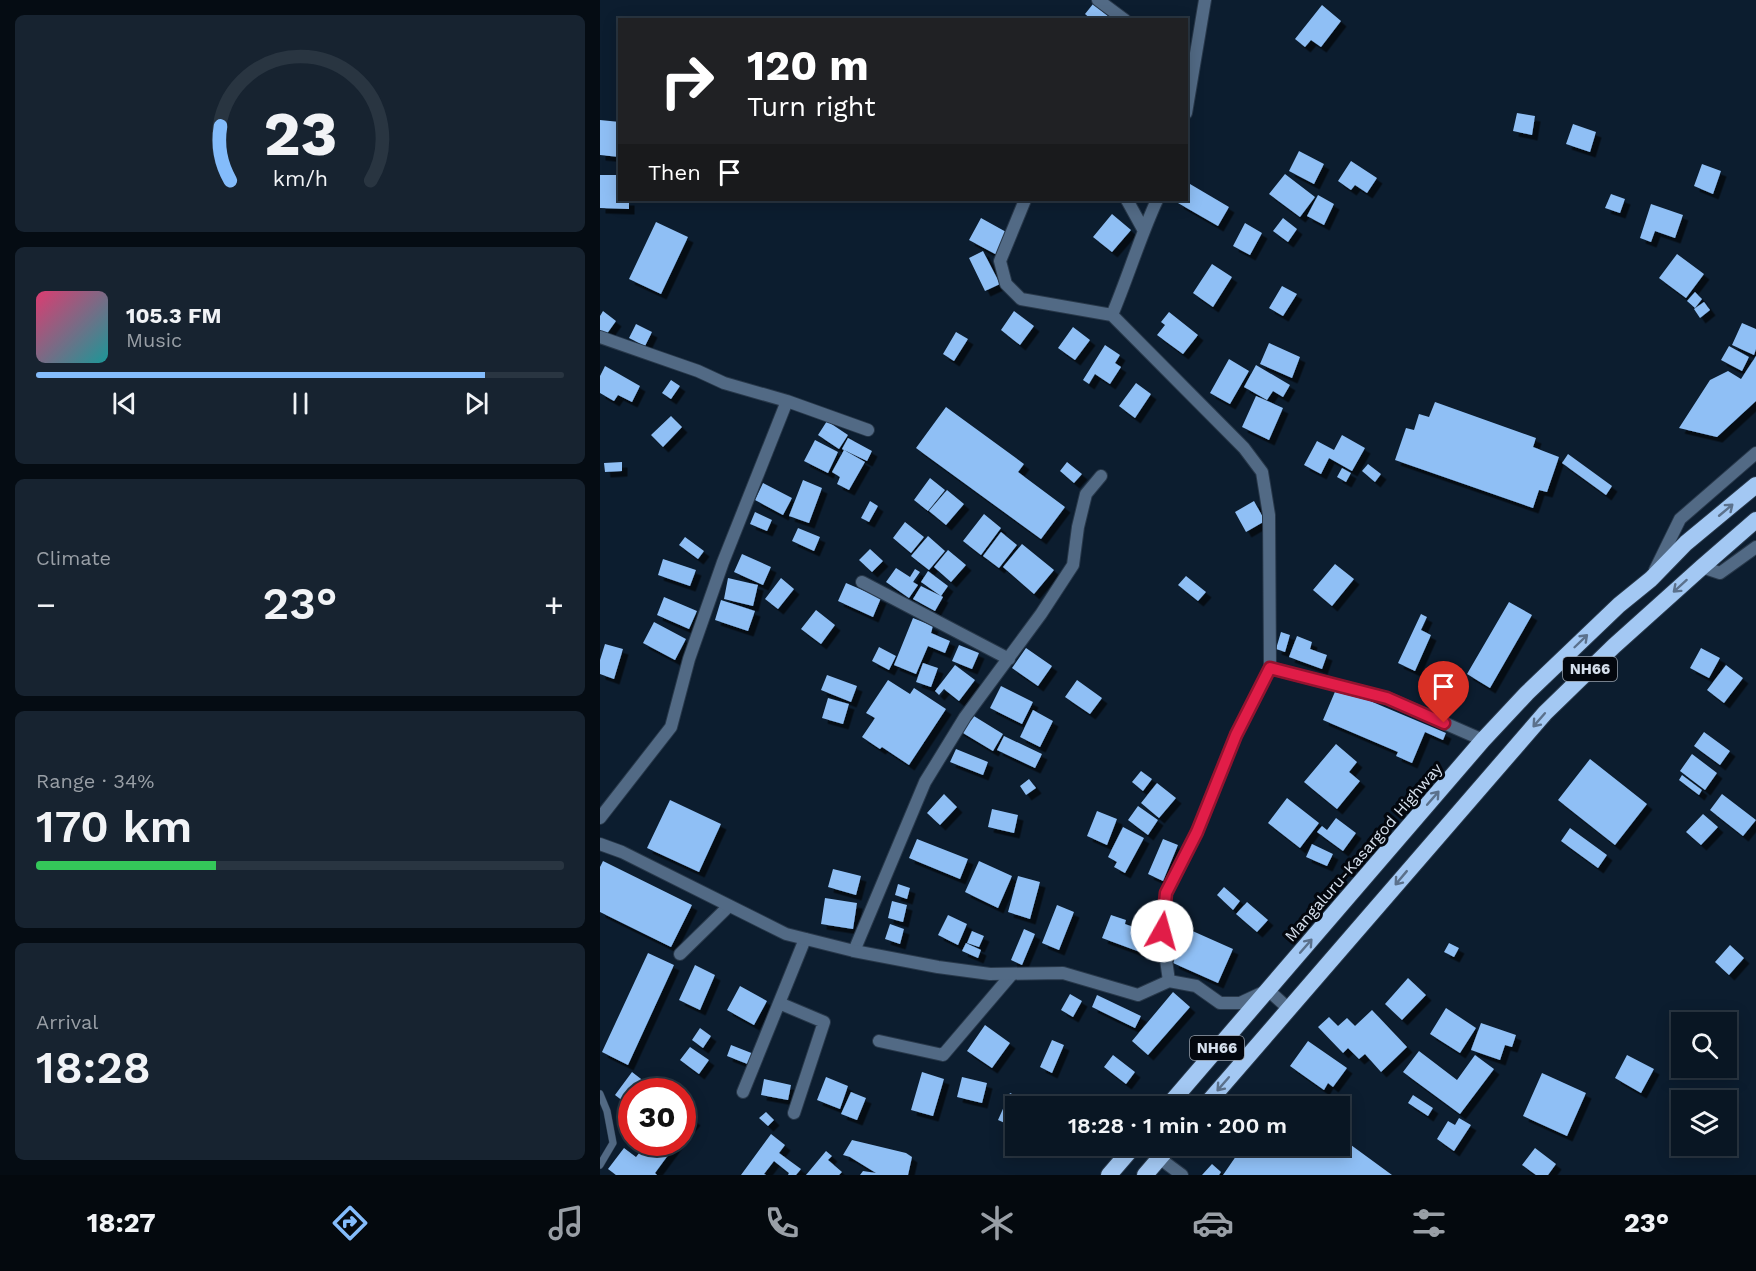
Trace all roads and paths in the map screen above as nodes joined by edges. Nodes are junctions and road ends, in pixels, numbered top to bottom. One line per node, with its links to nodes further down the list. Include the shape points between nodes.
1 (1098, 0): 3 (street)
2 (1205, 0): 4 (street)
3 (1122, 18)
4 (1188, 101)
5 (1025, 201): 9 (street, via 1000,261 1006,284 1021,299)
6 (1128, 201): 8 (street)
7 (1157, 201): 8 (street)
8 (1143, 229): 9 (street)
9 (1112, 315): 22 (street, via 1244,448 1262,472 1269,514)
10 (600, 337): 11 (street, via 724,383)
11 (787, 401): 12 (street); 24 (street, via 723,562 689,659 671,727)
12 (868, 430)
13 (1756, 453): 19 (street, via 1680,519)
14 (1101, 476): 21 (street, via 1086,494 1073,565)
15 (1756, 485): 19 (highway, Mangaluru-Kasargod Highway / NH66, one-way to 15, via 1686,543)
16 (1756, 520): 18 (highway, NH66)
17 (1756, 547): 18 (street, via 1720,573)
18 (1702, 567): 34 (highway, NH66, one-way to 34, via 1545,713)
19 (1651, 579): 23 (highway, Mangaluru-Kasargod Highway / NH66, one-way to 19, via 1618,605)
20 (862, 582): 21 (street)
21 (1009, 659): 28 (street, via 965,717 925,782)
22 (1270, 668): 23 (street, via 1387,698); 31 (street, via 1166,893 1162,931)
23 (1483, 740): 32 (highway, Mangaluru-Kasargod Highway / NH66, one-way to 23)
24 (600, 818)
25 (600, 844): 26 (street)
26 (729, 906): 27 (street); 29 (street)
27 (805, 939): 28 (street); 33 (street)
28 (854, 951): 30 (street, via 938,967)
29 (680, 954)
30 (1012, 974): 31 (street, via 1063,974 1138,995); 35 (street, via 943,1055)
31 (1170, 981): 32 (street, via 1196,986 1220,1003 1240,1002)
32 (1268, 990): 34 (street); 38 (highway, Mangaluru-Kasargod Highway / NH66)
33 (779, 1003): 36 (street); 40 (street, via 824,1022)
34 (1289, 1008): 39 (highway, NH66, one-way to 39)
35 (879, 1041)
36 (743, 1092)
37 (600, 1094): 44 (lane, via 613,1143)
38 (1176, 1096)
39 (1213, 1096)
40 (794, 1113)
41 (1125, 1156): 45 (highway)
42 (1161, 1156): 46 (highway)
43 (1167, 1156): 47 (street)
44 (600, 1165)
45 (1109, 1175)
46 (1144, 1175)
47 (1182, 1175)

